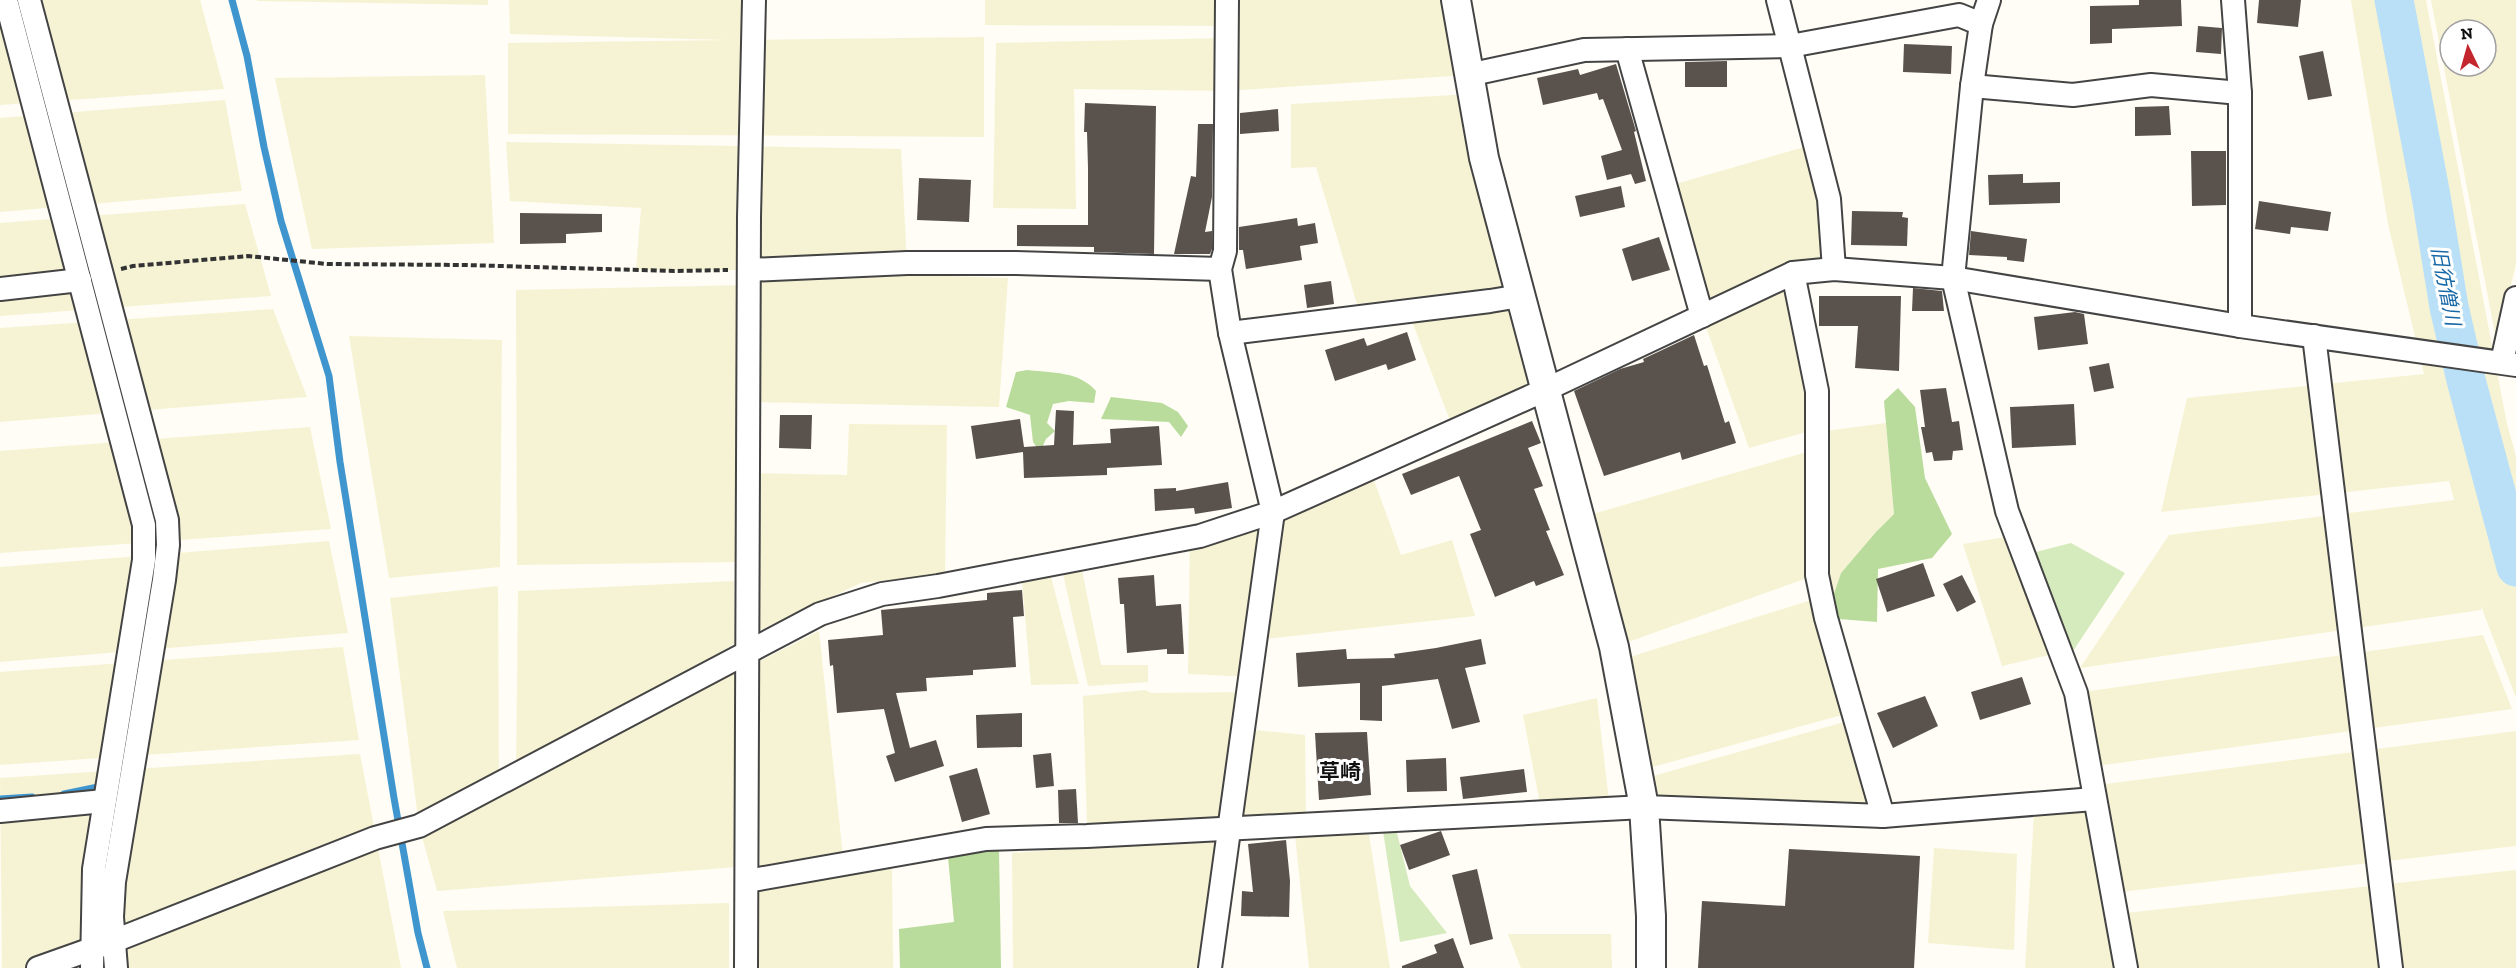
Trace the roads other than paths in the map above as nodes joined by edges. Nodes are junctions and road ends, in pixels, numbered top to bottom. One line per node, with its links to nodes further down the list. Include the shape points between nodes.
1 (6, 0): 20 (street)
2 (29, 0): 39 (street, via 167,520 164,580 114,882)
3 (754, 0): 17 (street)
4 (1227, 0): 15 (street, via 1225,250)
5 (1456, 0): 12 (street)
6 (1778, 0): 10 (street)
7 (1989, 0): 9 (street)
8 (2232, 0): 14 (street)
9 (1981, 24): 10 (street, via 1959,15); 13 (street)
10 (1790, 46): 11 (street); 16 (street, via 1829,200)
11 (1627, 49): 12 (street, via 1584,50); 24 (street)
12 (1468, 75): 22 (street, via 1484,158)
13 (1972, 86): 14 (street, via 2073,95 2151,85); 19 (street)
14 (2240, 93): 25 (street)
15 (1220, 269): 17 (street, via 907,263); 26 (street)
16 (1834, 269): 18 (street); 19 (street)
17 (749, 270): 31 (street)
18 (1794, 273): 24 (street); 36 (street, via 1817,391 1817,575)
19 (1953, 278): 25 (street); 32 (street, via 2007,511 2076,693)
20 (80, 280): 21 (street); 33 (street, via 144,525 144,560)
21 (0, 289)
22 (1520, 296): 26 (street); 29 (street)
23 (2516, 298): 28 (street)
24 (1701, 316): 29 (street)
25 (2240, 326): 27 (street)
26 (1230, 333): 30 (street)
27 (2314, 336): 28 (street); 47 (street)
28 (2509, 364)
29 (1545, 390): 30 (street); 34 (street, via 1614,647)
30 (1273, 512): 31 (street, via 1200,536 882,594 820,614); 37 (street)
31 (747, 653): 38 (street); 39 (street, via 419,826 375,838)
32 (2094, 799): 36 (street); 46 (street)
33 (104, 801): 35 (street); 40 (street, via 94,868)
34 (1644, 807): 36 (street); 37 (street); 45 (street)
35 (0, 811)
36 (1883, 816)
37 (1230, 829): 38 (street, via 986,839); 44 (street)
38 (747, 881): 43 (street)
39 (114, 941): 40 (street); 42 (street)
40 (92, 959): 41 (street)
41 (38, 968)
42 (116, 968)
43 (746, 968)
44 (1210, 968)
45 (1651, 968)
46 (2126, 968)
47 (2391, 968)

